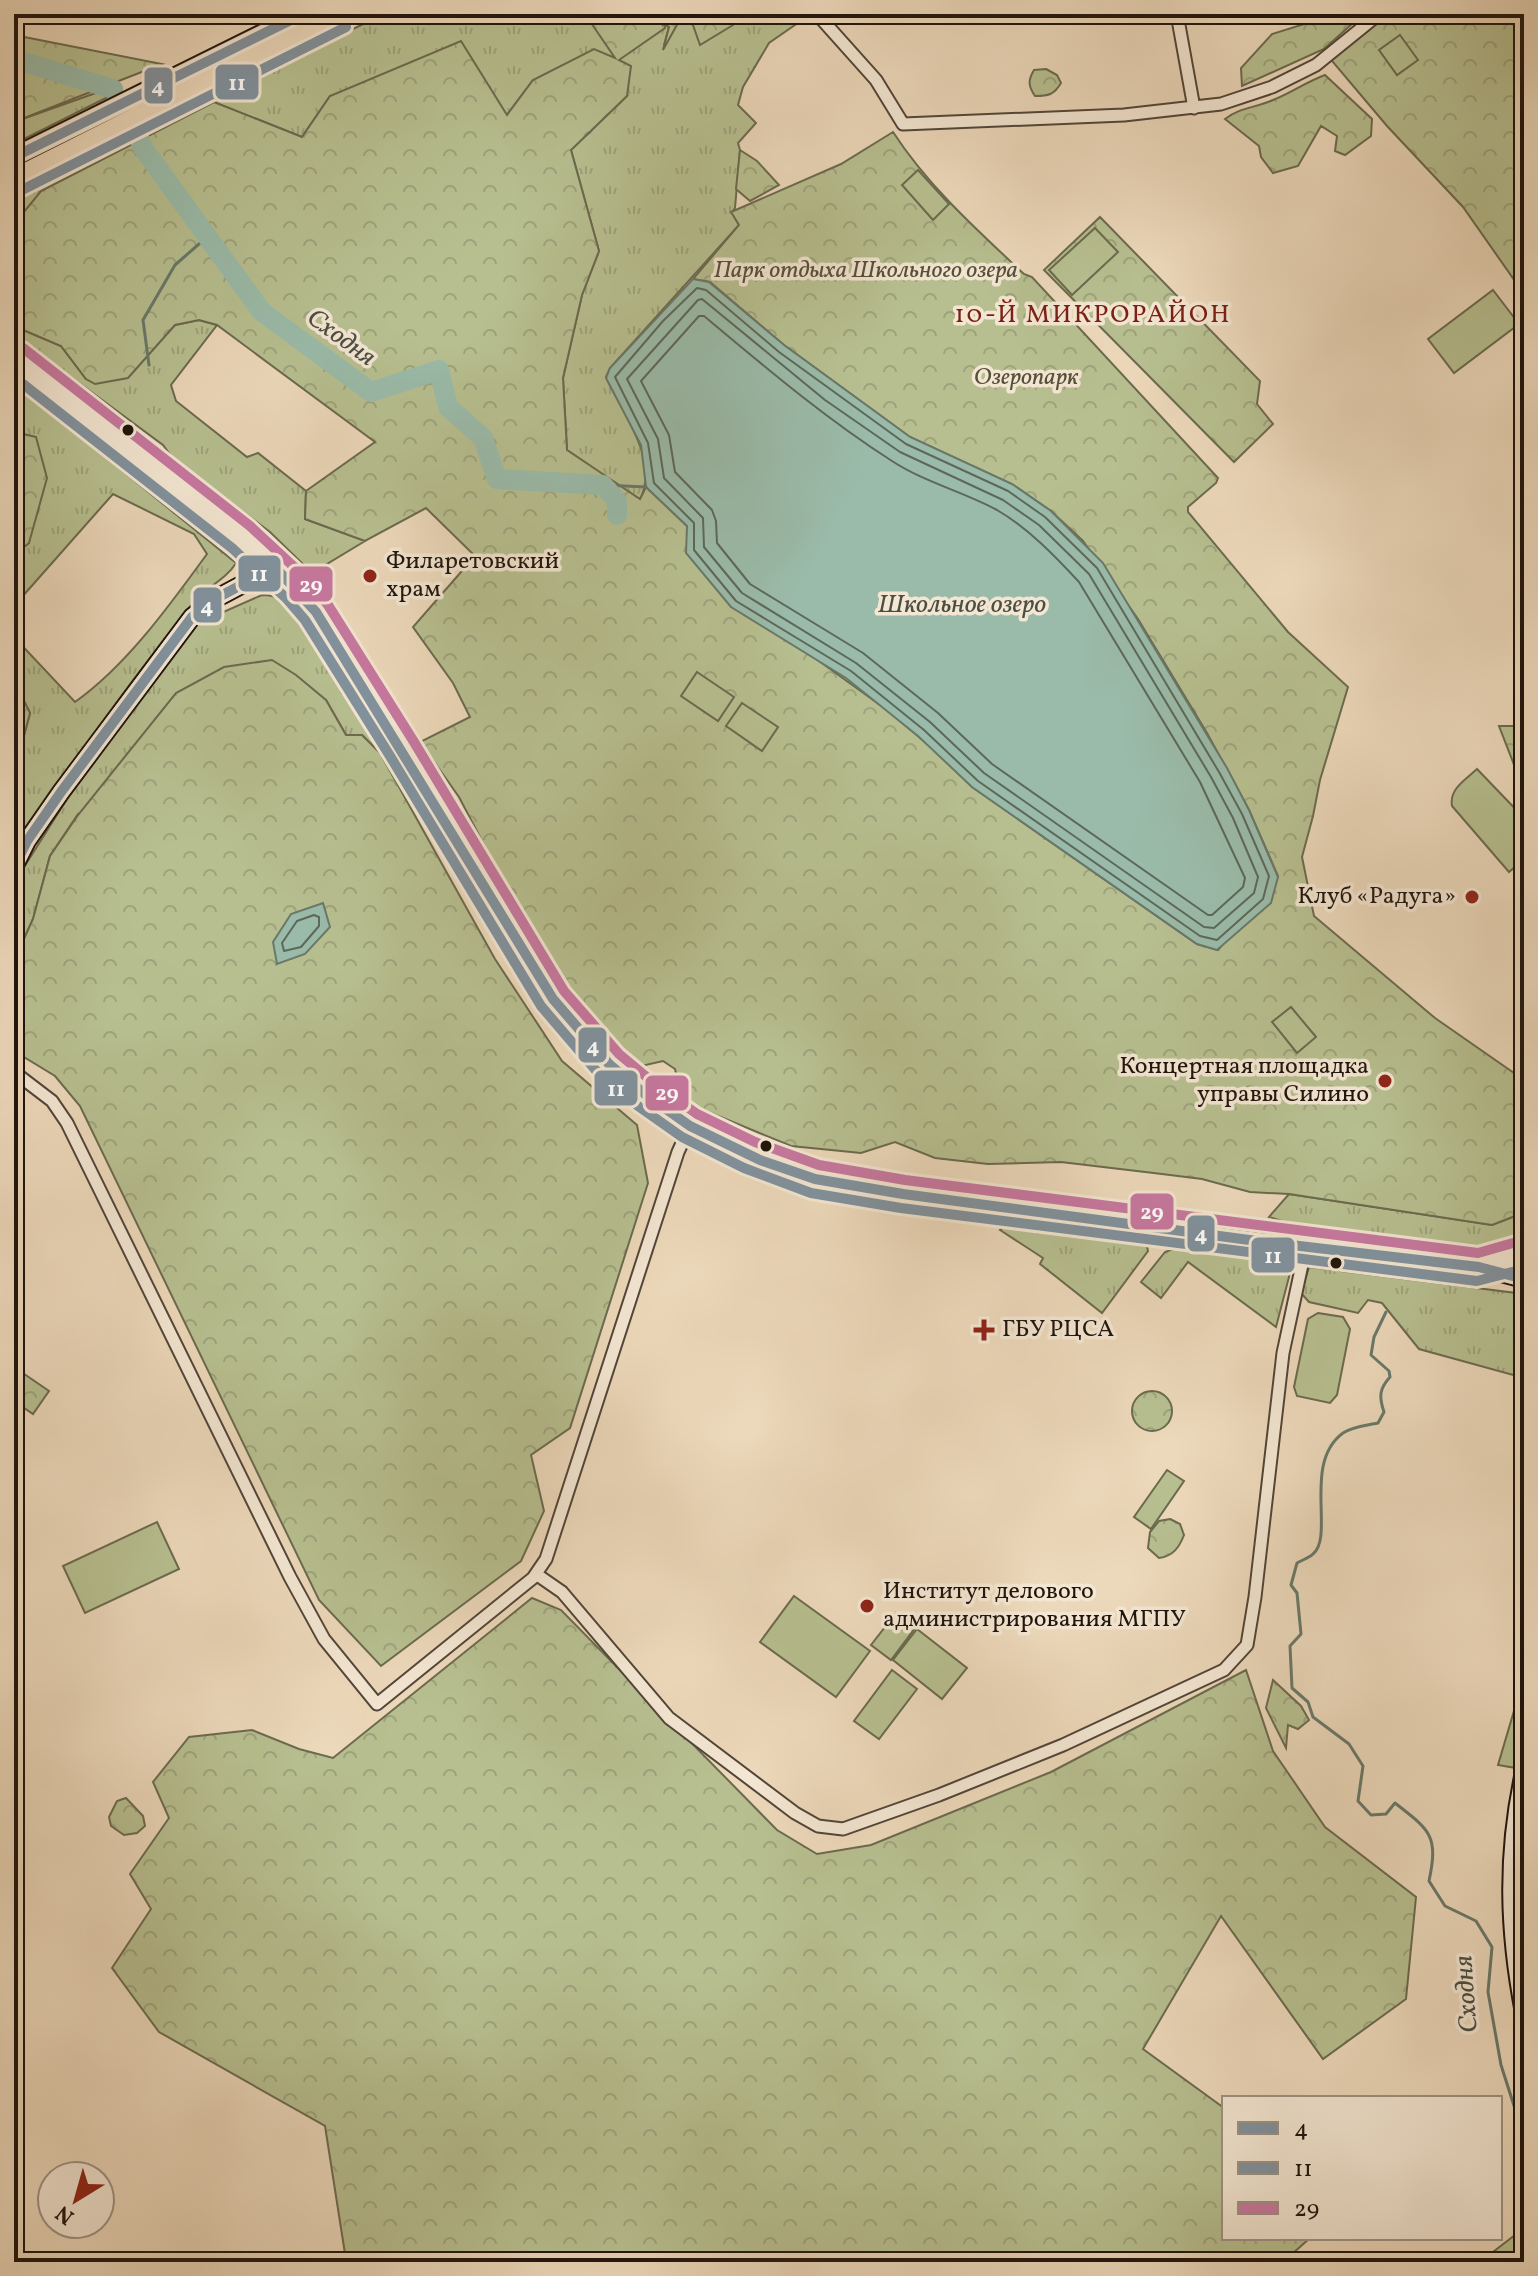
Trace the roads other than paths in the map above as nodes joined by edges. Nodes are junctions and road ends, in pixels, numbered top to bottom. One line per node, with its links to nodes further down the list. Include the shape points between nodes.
1 (303, 14): 7 (main road)
2 (340, 14): 8 (main road)
3 (817, 14): 6 (street, via 876,80 903,124)
4 (1177, 14): 6 (street)
5 (1379, 14): 6 (street, via 1316,65 1272,87)
6 (1194, 108)
7 (14, 157)
8 (14, 178)
9 (14, 359): 10 (street)
10 (275, 567): 11 (street, via 198,610 61,792); 13 (street, via 316,612 553,999 609,1064)
11 (14, 867)
12 (14, 1072): 18 (street, via 52,1101 67,1123 290,1577 324,1639 377,1704)
13 (690, 1126): 14 (street, via 815,1179); 18 (street, via 546,1559)
14 (1306, 1246): 16 (street); 18 (street, via 1283,1353 1247,1645 1224,1670 1063,1745 843,1829 818,1826 669,1718 562,1592)
15 (1524, 1255): 16 (street)
16 (1479, 1267): 17 (street)
17 (1524, 1279)
18 (536, 1574)
19 (1524, 1772): 20 (street, via 1510,1863 1513,1958)
20 (1524, 2013)

